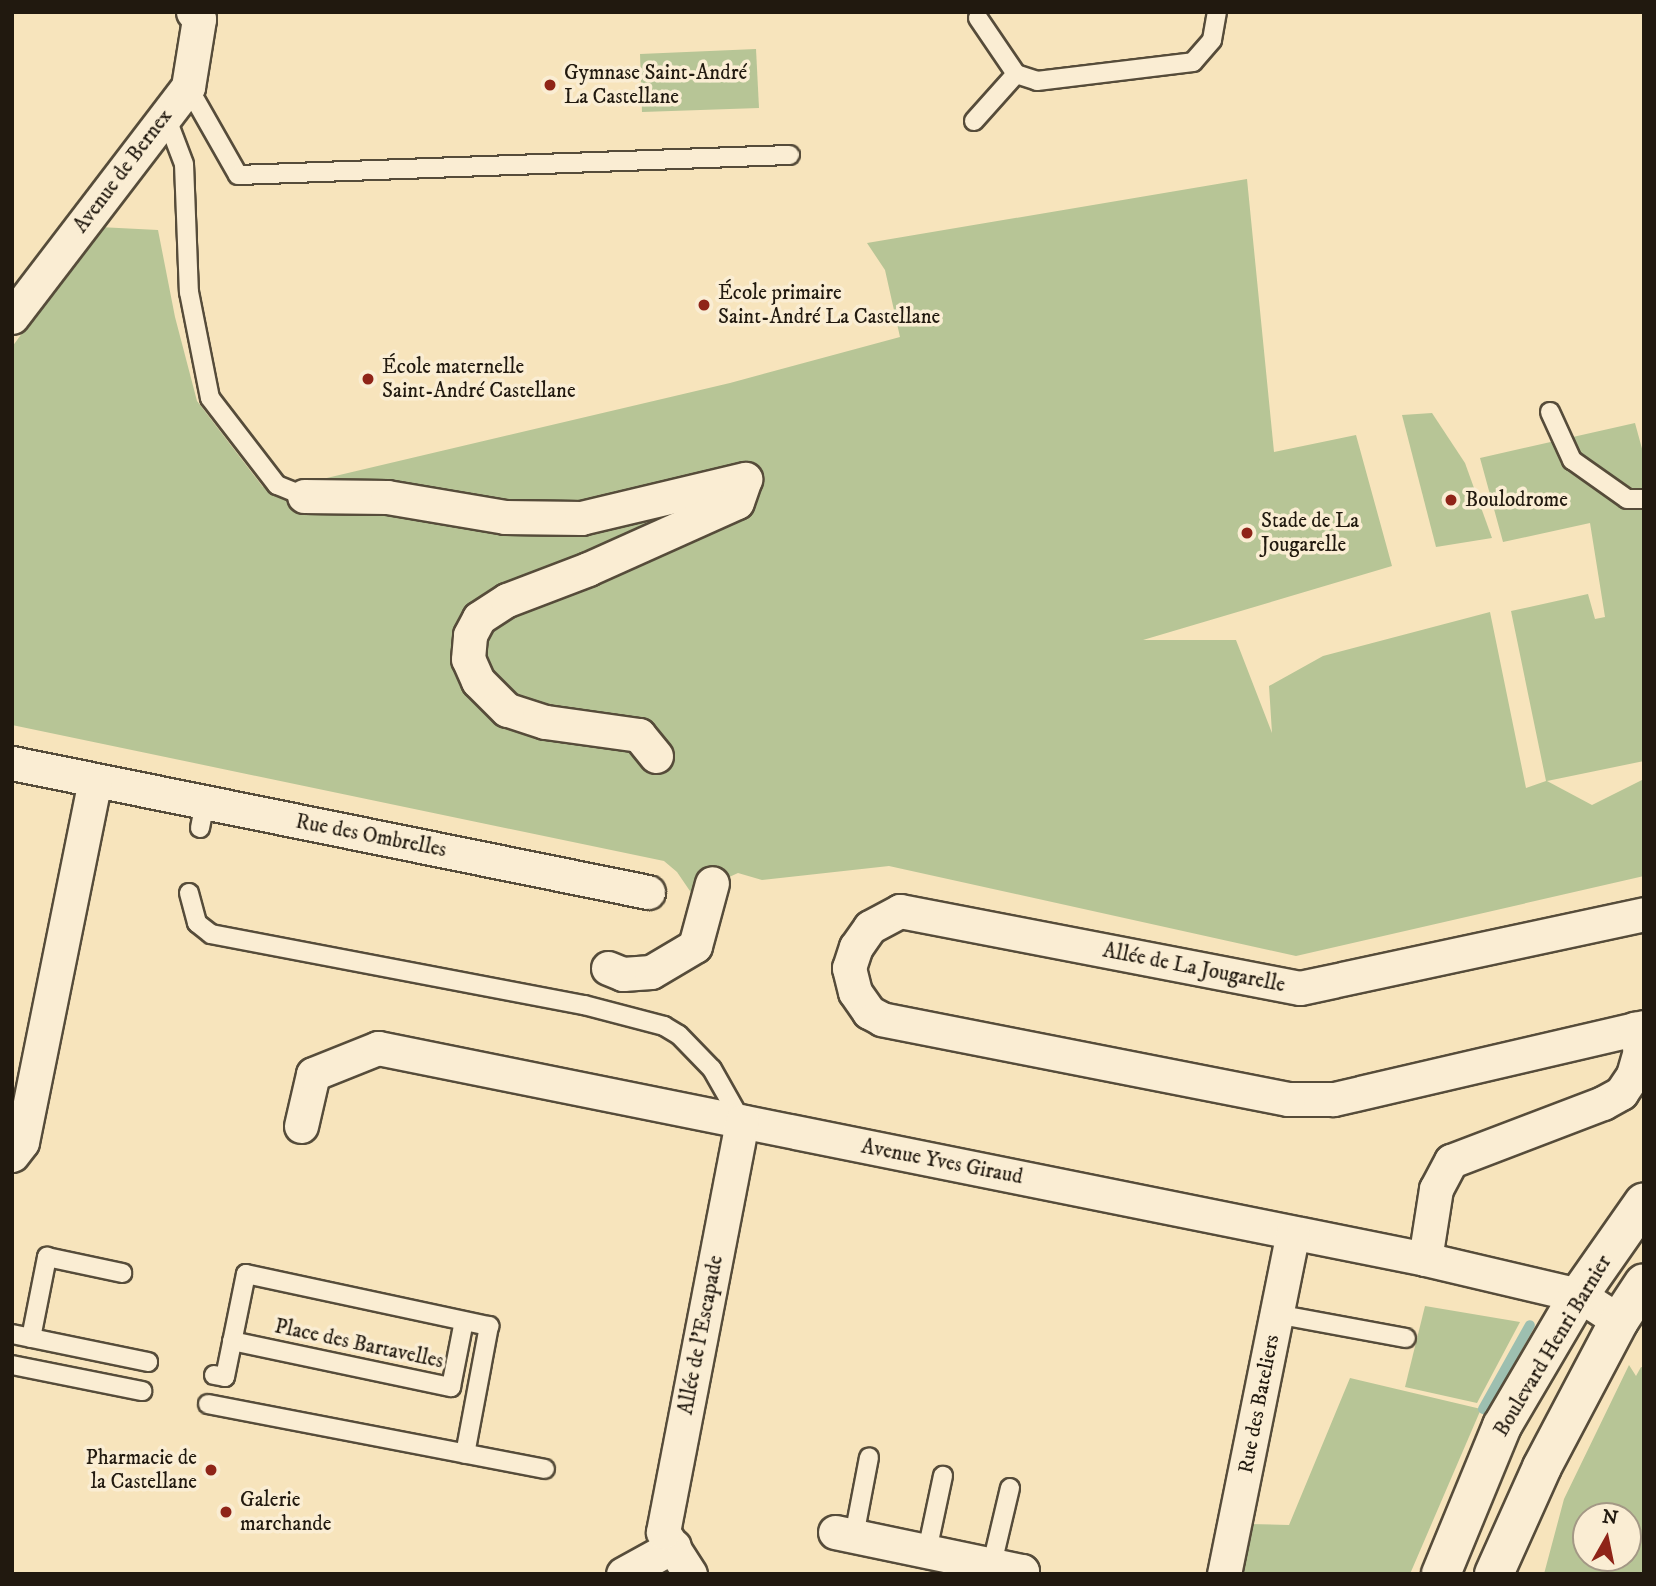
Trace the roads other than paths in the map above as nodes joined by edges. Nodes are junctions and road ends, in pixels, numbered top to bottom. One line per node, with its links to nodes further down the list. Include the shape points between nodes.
1 (192, 12): 5 (street, via 199,19)
2 (1217, 12): 4 (lane, via 1212,40 1193,62 1037,81)
3 (978, 18): 4 (lane)
4 (1016, 74): 7 (lane)
5 (188, 87): 6 (street, Avenue de Bernex); 8 (lane, via 238,174)
6 (165, 114): 9 (street, Avenue de Bernex); 11 (lane, via 184,164 189,292 210,398 277,485)
7 (974, 121)
8 (790, 155)
9 (12, 317)
10 (1550, 412): 12 (lane, via 1572,460 1627,499)
11 (304, 496): 13 (street, via 387,497 505,517 581,518 745,479 737,502 507,600 480,618 470,635 468,659 478,681 507,710 545,722 639,735)
12 (1644, 499)
13 (656, 756)
14 (12, 763): 15 (street, Rue des Ombrelles)
15 (95, 780): 17 (street, Rue des Ombrelles, via 202,815); 24 (street, via 22,1142)
16 (712, 883): 20 (street, via 695,946 651,972 623,974)
17 (648, 892)
18 (189, 893): 22 (lane, via 197,923 211,934 584,1005 664,1026 712,1069)
19 (1644, 914): 21 (street, Allée de La Jougarelle, via 1300,988 900,911 870,927 849,968 855,992 869,1012 881,1019 1287,1098 1333,1099)
20 (608, 968)
21 (1639, 1028): 27 (street, via 1640,1051 1633,1075 1621,1093 1451,1161 1436,1189)
22 (742, 1122): 23 (street, Avenue Yves Giraud, via 378,1048 313,1074); 26 (street, Avenue Yves Giraud); 50 (street, Allée de l'Escapade, via 663,1532)
23 (301, 1126)
24 (12, 1156)
25 (1644, 1202): 30 (main road, Boulevard Henri Barnier)
26 (1293, 1233): 27 (street, Avenue Yves Giraud); 31 (street, Rue des Bateliers)
27 (1426, 1259): 30 (street, Avenue Yves Giraud)
28 (122, 1273): 35 (lane, via 47,1257)
29 (1644, 1283): 33 (main road, Boulevard Henri Barnier)
30 (1579, 1295): 33 (street, Avenue Yves Giraud); 54 (main road, Boulevard Henri Barnier, via 1502,1426)
31 (1276, 1314): 36 (lane); 53 (street, Rue des Bateliers)
32 (464, 1321): 37 (lane, Place des Bartavelles, via 451,1387); 37 (lane, via 246,1274); 43 (lane, via 489,1326)
33 (1619, 1321): 55 (main road, Boulevard Henri Barnier, via 1542,1467)
34 (12, 1335): 35 (lane)
35 (31, 1338): 38 (lane)
36 (1406, 1338)
37 (232, 1341): 40 (lane, via 225,1377)
38 (148, 1362)
39 (12, 1365): 41 (lane)
40 (214, 1375)
41 (142, 1391)
42 (208, 1404): 43 (lane)
43 (465, 1454): 45 (lane)
44 (869, 1457): 48 (lane)
45 (545, 1469)
46 (943, 1476): 49 (lane)
47 (1010, 1488): 51 (lane)
48 (844, 1534): 49 (street)
49 (928, 1551): 51 (street)
50 (682, 1560): 52 (street)
51 (1007, 1569)
52 (623, 1574)
53 (1224, 1574)
54 (1441, 1574)
55 (1494, 1574)

